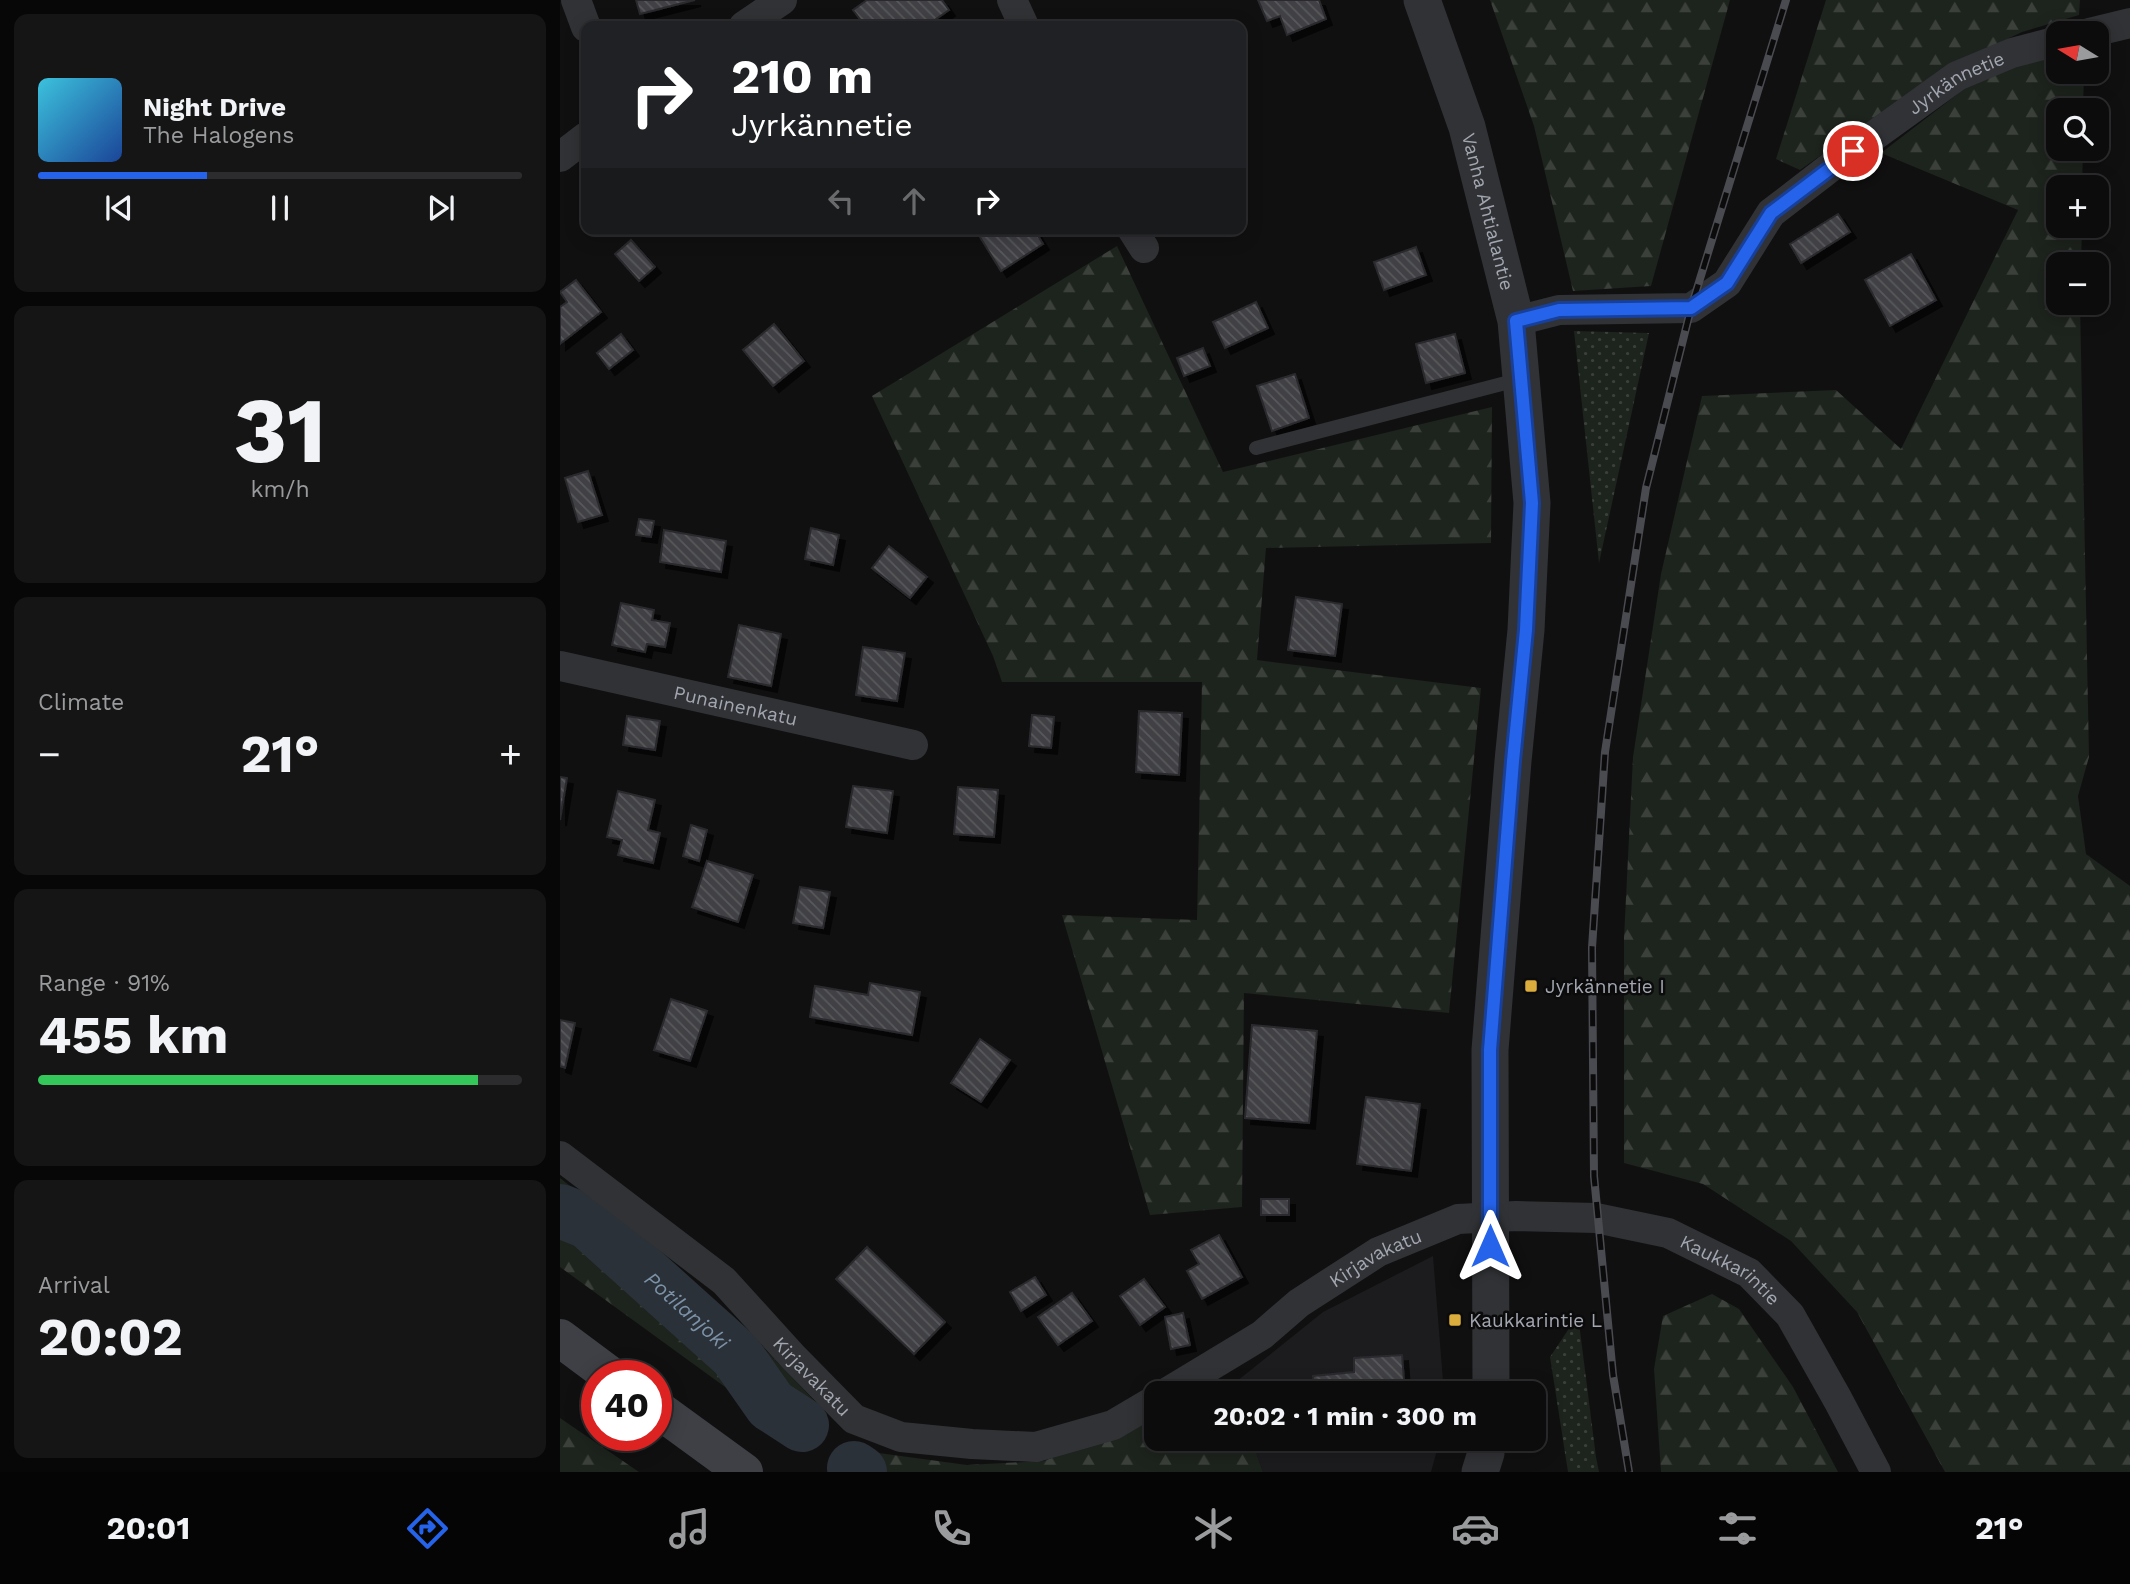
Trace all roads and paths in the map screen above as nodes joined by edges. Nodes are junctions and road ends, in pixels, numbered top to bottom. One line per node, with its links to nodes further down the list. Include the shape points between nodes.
1 (576, 0): 5 (street)
2 (782, 0): 6 (street)
3 (1012, 0): 7 (street)
4 (1422, 0): 13 (street, Vanha Ahtialantie, via 1467,127)
5 (584, 21)
6 (751, 21)
7 (1022, 21)
8 (2130, 23): 9 (street)
9 (2109, 28)
10 (2046, 44): 13 (street, Jyrkännetie, via 1957,76 1832,166 1771,213 1727,283 1691,308 1559,310)
11 (581, 141): 12 (street)
12 (560, 157)
13 (1516, 321): 14 (street, Vanha Ahtialantie)
14 (1522, 378): 15 (lane); 19 (street, Vanha Ahtialantie, via 1532,503 1526,630 1490,1050)
15 (1256, 448)
16 (560, 666): 17 (street, Punainenkatu)
17 (913, 745)
18 (560, 1156): 24 (street, Kirjavakatu, via 724,1281 854,1419 901,1437 1036,1447 1113,1425)
19 (1489, 1218): 22 (street, Kirjavakatu, via 1458,1219 1378,1252 1299,1303 1262,1335); 23 (street, Vanha Ahtialantie); 29 (street, Kaukkarintie, via 1596,1218 1668,1233 1749,1272 1790,1315)
20 (560, 1338): 21 (main road)
21 (590, 1360)
22 (1186, 1381)
23 (1491, 1381)
24 (1144, 1407)
25 (672, 1420): 27 (main road)
26 (1486, 1451): 28 (street)
27 (744, 1472)
28 (1480, 1472)
29 (1875, 1472)

